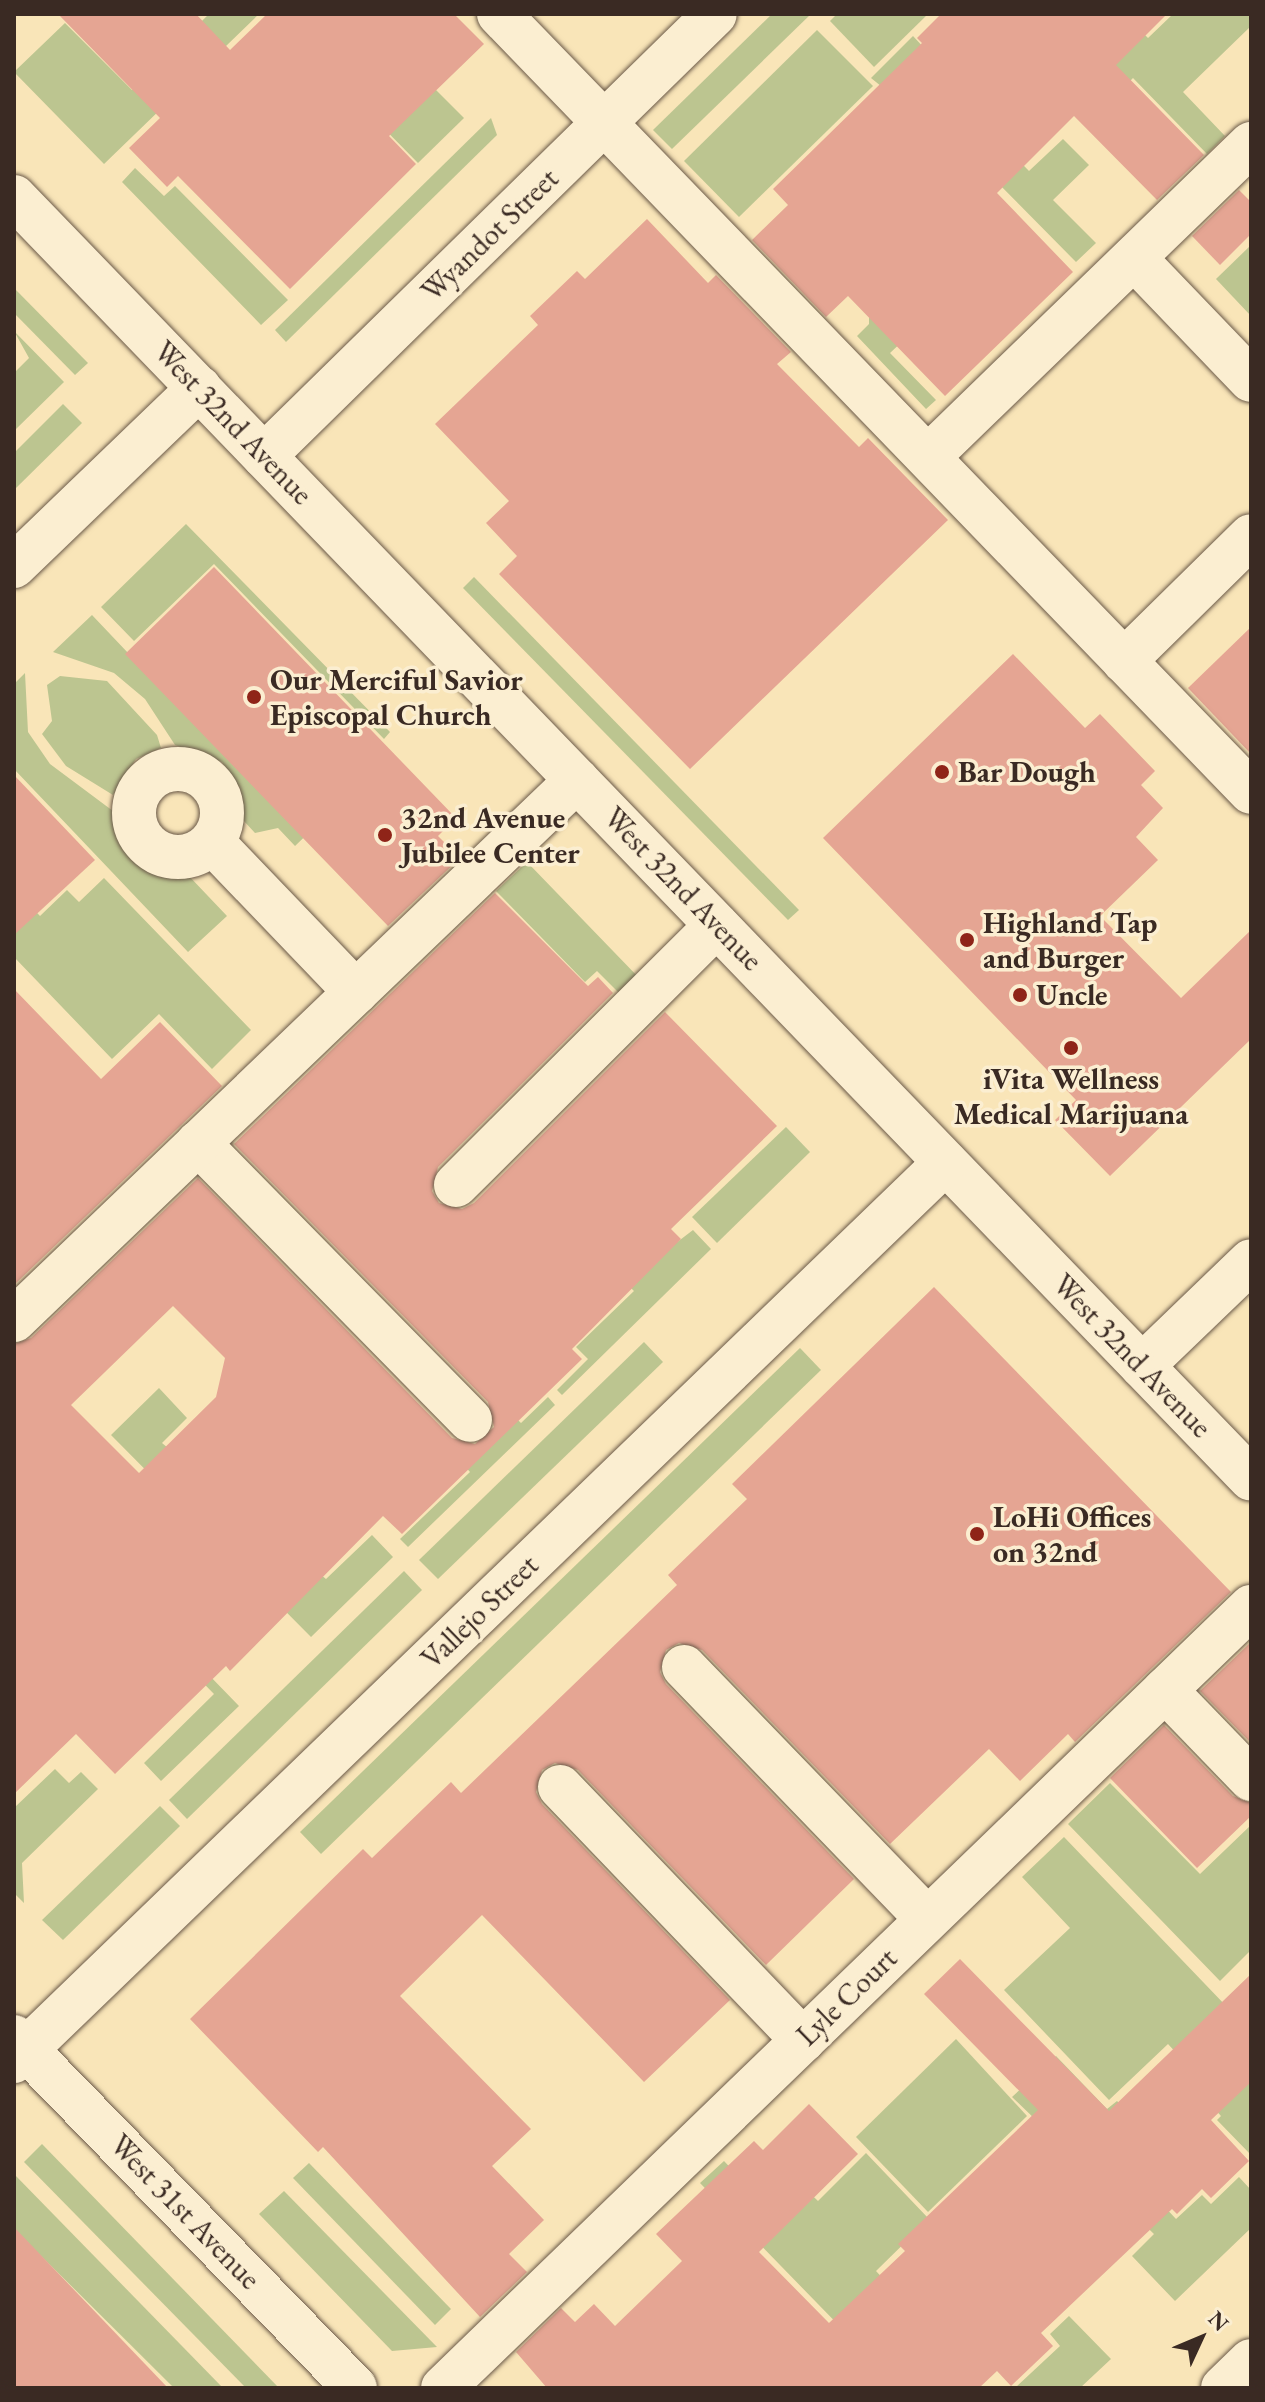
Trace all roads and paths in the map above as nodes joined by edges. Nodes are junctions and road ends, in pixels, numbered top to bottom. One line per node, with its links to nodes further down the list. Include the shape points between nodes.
1 (499, 14): 3 (street)
2 (715, 14): 3 (street, Wyandot Street)
3 (606, 123): 9 (street, Wyandot Street); 10 (street)
4 (1251, 144): 6 (street)
5 (14, 197): 8 (street, West 32nd Avenue)
6 (1134, 258): 7 (street); 10 (street)
7 (1251, 380)
8 (199, 388): 9 (street, West 32nd Avenue); 12 (street)
9 (264, 456): 14 (street, West 32nd Avenue)
10 (928, 457): 13 (street)
11 (1251, 536): 13 (street)
12 (14, 566)
13 (1124, 661): 15 (street)
14 (577, 780): 17 (street, West 32nd Avenue); 18 (street)
15 (1251, 792)
16 (212, 842): 18 (street)
17 (717, 925): 20 (street, West 32nd Avenue); 21 (street)
18 (356, 992): 19 (street)
19 (198, 1143): 23 (street); 25 (street)
20 (945, 1163): 24 (street, West 32nd Avenue); 34 (street, Vallejo Street)
21 (456, 1185)
22 (1251, 1261): 24 (street)
23 (14, 1320)
24 (1142, 1366): 26 (street, West 32nd Avenue)
25 (470, 1420)
26 (1251, 1479)
27 (1251, 1607): 29 (street, Lyle Court)
28 (684, 1667): 32 (street)
29 (1165, 1690): 30 (street); 32 (street, Lyle Court)
30 (1251, 1779)
31 (560, 1787): 33 (street)
32 (927, 1919): 33 (street, Lyle Court)
33 (803, 2040): 37 (street, Lyle Court)
34 (18, 2049): 36 (street, West 31st Avenue)
35 (1251, 2361): 38 (street)
36 (355, 2388)
37 (443, 2388)
38 (1223, 2388)

